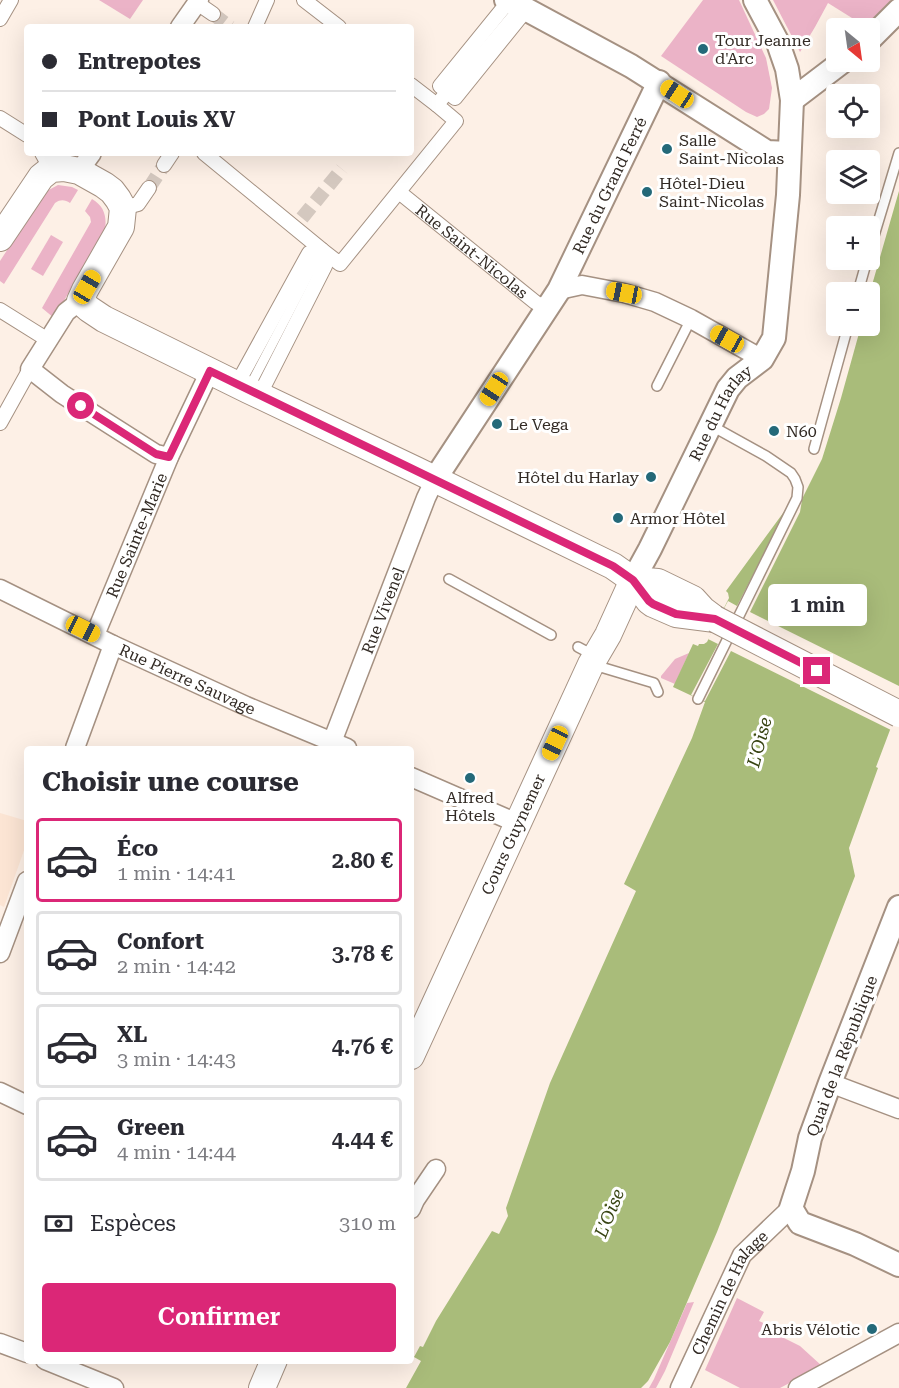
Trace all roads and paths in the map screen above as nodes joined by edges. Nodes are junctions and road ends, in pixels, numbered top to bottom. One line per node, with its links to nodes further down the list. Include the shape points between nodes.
1 (11, 0): 9 (street)
2 (267, 0): 11 (street)
3 (756, 0): 18 (street, Rue du Harlay, via 788,69)
4 (198, 1): 7 (street); 10 (street)
5 (311, 2): 12 (street)
6 (517, 3): 15 (street); 17 (street, via 440,86); 17 (street, via 455,98)
7 (213, 14)
8 (894, 18): 13 (street)
9 (0, 19)
10 (182, 24)
11 (256, 24)
12 (336, 24)
13 (880, 30)
14 (829, 72): 18 (street)
15 (659, 82): 22 (street, via 767,152); 35 (street, Rue du Grand Ferré)
16 (414, 87): 19 (street)
17 (450, 89): 19 (street)
18 (792, 100): 22 (street, Rue du Harlay)
19 (437, 105): 30 (street, via 456,121)
20 (0, 118): 21 (street)
21 (24, 133)
22 (789, 153): 41 (street, Rue du Harlay, via 774,338)
23 (899, 153): 32 (lane)
24 (170, 156): 28 (street)
25 (208, 156): 34 (street, via 298,223)
26 (46, 161): 27 (main road, via 64,168); 33 (main road, via 41,177)
27 (86, 162): 31 (main road)
28 (164, 165)
29 (149, 188): 31 (street, via 138,204)
30 (399, 192): 34 (street, via 340,264); 35 (street, Rue Saint-Nicolas, via 535,302)
31 (123, 208): 36 (main road, via 122,227)
32 (880, 216)
33 (0, 238)
34 (317, 258): 45 (street, via 325,266); 45 (street, via 309,253)
35 (553, 299): 38 (street, via 582,285 656,302); 50 (street, Rue du Grand Ferré)
36 (80, 301): 40 (street, via 66,312); 43 (main road, via 104,320)
37 (0, 310): 40 (street)
38 (691, 319): 41 (street); 44 (lane)
39 (845, 336): 48 (lane)
40 (48, 340): 42 (street)
41 (762, 359): 47 (street, Rue du Harlay, via 728,389)
42 (30, 369): 46 (street); 49 (street, via 156,454)
43 (210, 371): 45 (main road); 49 (street, Rue Sainte-Marie)
44 (657, 386)
45 (248, 390): 50 (main road)
46 (0, 423)
47 (710, 425): 52 (street, Rue du Harlay); 59 (lane, via 790,473 798,487 797,498)
48 (814, 449)
49 (169, 457): 54 (street, Rue Sainte-Marie)
50 (435, 479): 52 (main road, via 613,566); 63 (street, Rue Vivenel)
51 (449, 579): 55 (lane)
52 (633, 580): 57 (main road, Cours Guynemer, via 608,635); 60 (main road, bridge, via 658,582 684,594 715,619)
53 (0, 589): 54 (street, Rue Pierre Sauvage)
54 (95, 635): 56 (street, Rue Pierre Sauvage)
55 (551, 635)
56 (113, 645): 61 (street); 62 (street, Rue Pierre Sauvage)
57 (588, 656): 58 (lane, via 654,683); 65 (main road, Cours Guynemer)
58 (658, 692)
59 (698, 699)
60 (899, 714)
61 (76, 746)
62 (341, 746)
63 (343, 746)
64 (414, 778): 65 (street)
65 (518, 824): 69 (main road, Cours Guynemer)
66 (24, 889): 68 (street)
67 (899, 907): 70 (street, Quai de la République)
68 (0, 953)
69 (414, 1049)
70 (830, 1083): 73 (street); 76 (street, Quai de la République)
71 (0, 1092): 72 (street)
72 (24, 1104)
73 (899, 1109)
74 (429, 1166): 75 (street)
75 (414, 1203)
76 (791, 1208): 77 (street, via 800,1223); 86 (street, Chemin de Halage, via 741,1255)
77 (899, 1265)
78 (899, 1333): 87 (street)
79 (0, 1343): 80 (street)
80 (24, 1352)
81 (53, 1364): 83 (street)
82 (272, 1364): 85 (main road)
83 (72, 1373): 84 (street)
84 (114, 1388)
85 (262, 1388)
86 (680, 1388)
87 (798, 1388)

